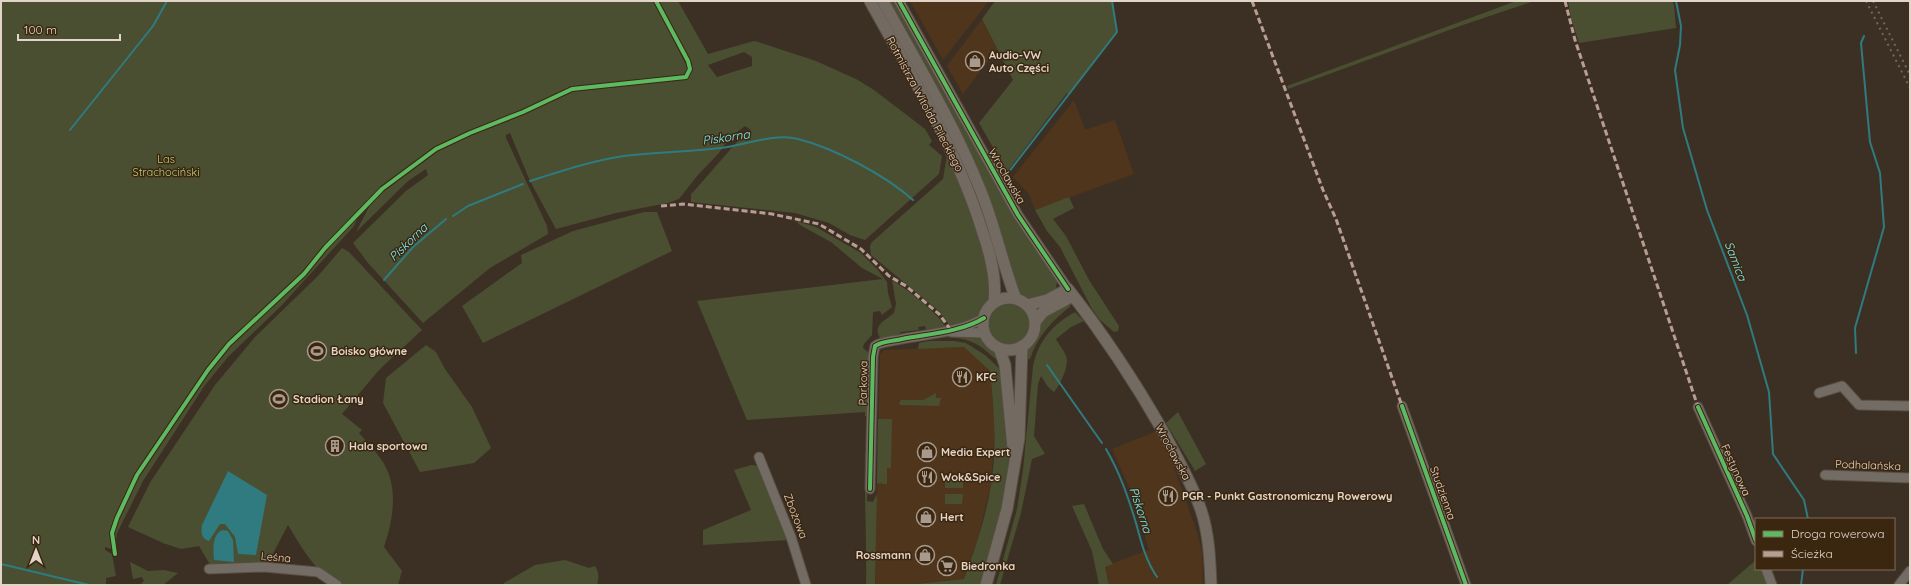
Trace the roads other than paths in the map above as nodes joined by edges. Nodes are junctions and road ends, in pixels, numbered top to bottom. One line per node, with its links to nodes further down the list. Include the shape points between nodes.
1 (870, 1): 6 (main road, Rotmistrza Witolda Pileckiego, via 962,173 987,246)
2 (883, 1): 5 (main road, Rotmistrza Witolda Pileckiego, via 970,166 995,228)
3 (899, 1): 4 (street, Wrocławska, via 1018,215)
4 (1070, 292): 7 (main road); 9 (main road, via 1043,312); 30 (main road, Wrocławska, via 1109,343 1184,470 1201,511 1208,540)
5 (1016, 299): 6 (main road, via 1004,298); 7 (main road)
6 (994, 302): 8 (main road)
7 (1027, 305): 9 (main road)
8 (984, 318): 10 (street); 11 (main road)
9 (1035, 322): 12 (main road, via 1032,336)
10 (942, 332): 11 (street); 22 (street, Parkowa, via 875,346)
11 (985, 333): 13 (main road, via 990,342)
12 (1022, 346): 13 (main road, via 1010,350); 19 (main road, via 1019,438)
13 (999, 348): 19 (main road, via 1005,365)
14 (1819, 393): 16 (street, via 1842,386 1859,405)
15 (1402, 406): 31 (street, Studzienna)
16 (1910, 406)
17 (1698, 407): 23 (street, Festynowa)
18 (759, 457): 28 (street, Zbożowa, via 792,537)
19 (1014, 468): 29 (main road, via 1000,540)
20 (1826, 475): 21 (street, Podhalańska)
21 (1910, 478)
22 (870, 489)
23 (1755, 538)
24 (209, 569): 27 (street, Leśna, via 258,567 318,572)
25 (1766, 570): 32 (street)
26 (1910, 571): 33 (street)
27 (337, 585)
28 (806, 585)
29 (986, 585)
30 (1211, 585)
31 (1466, 585)
32 (1772, 585)
33 (1899, 585)

